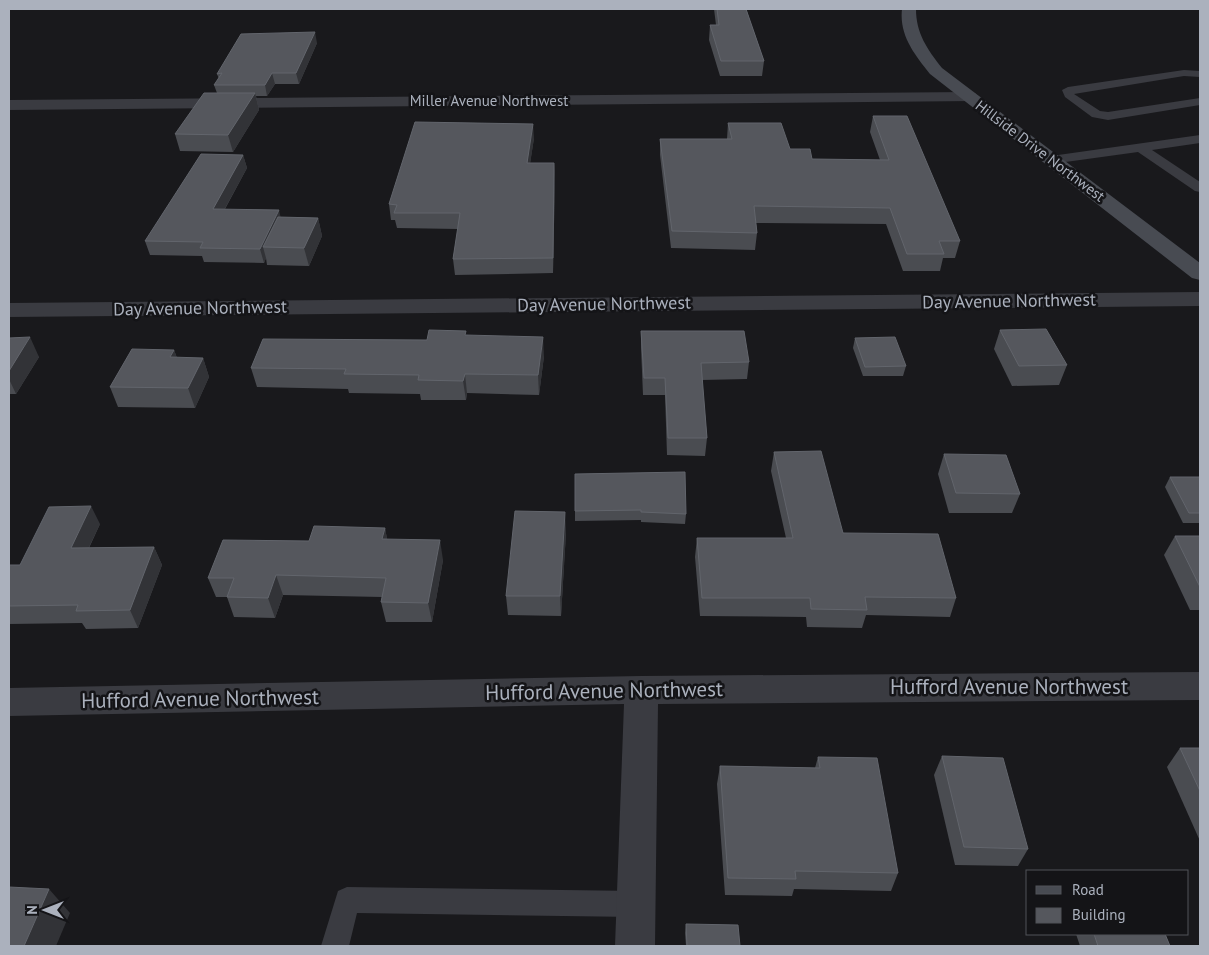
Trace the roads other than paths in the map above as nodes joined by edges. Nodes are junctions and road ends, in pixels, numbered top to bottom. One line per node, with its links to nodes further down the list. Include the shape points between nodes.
1 (909, 9): 3 (main road, Hillside Drive Northwest, via 910,34 917,47 936,71)
2 (1200, 74): 5 (lane, via 1184,73 1068,90 1069,95 1096,114 1108,116 1181,105)
3 (969, 97): 4 (street, Miller Avenue Northwest); 8 (main road, Hillside Drive Northwest)
4 (9, 105)
5 (1197, 108)
6 (1200, 139): 7 (lane)
7 (1140, 148): 8 (lane); 9 (lane)
8 (1051, 160): 10 (main road, Hillside Drive Northwest)
9 (1200, 188)
10 (1200, 273)
11 (1200, 299): 12 (street, Day Avenue Northwest)
12 (9, 310)
13 (1200, 686): 14 (street, Hufford Avenue Northwest)
14 (641, 690): 15 (street, Hufford Avenue Northwest); 16 (street)
15 (9, 702)
16 (636, 904): 17 (lane, via 347,900); 18 (street)
17 (335, 946)
18 (635, 946)

